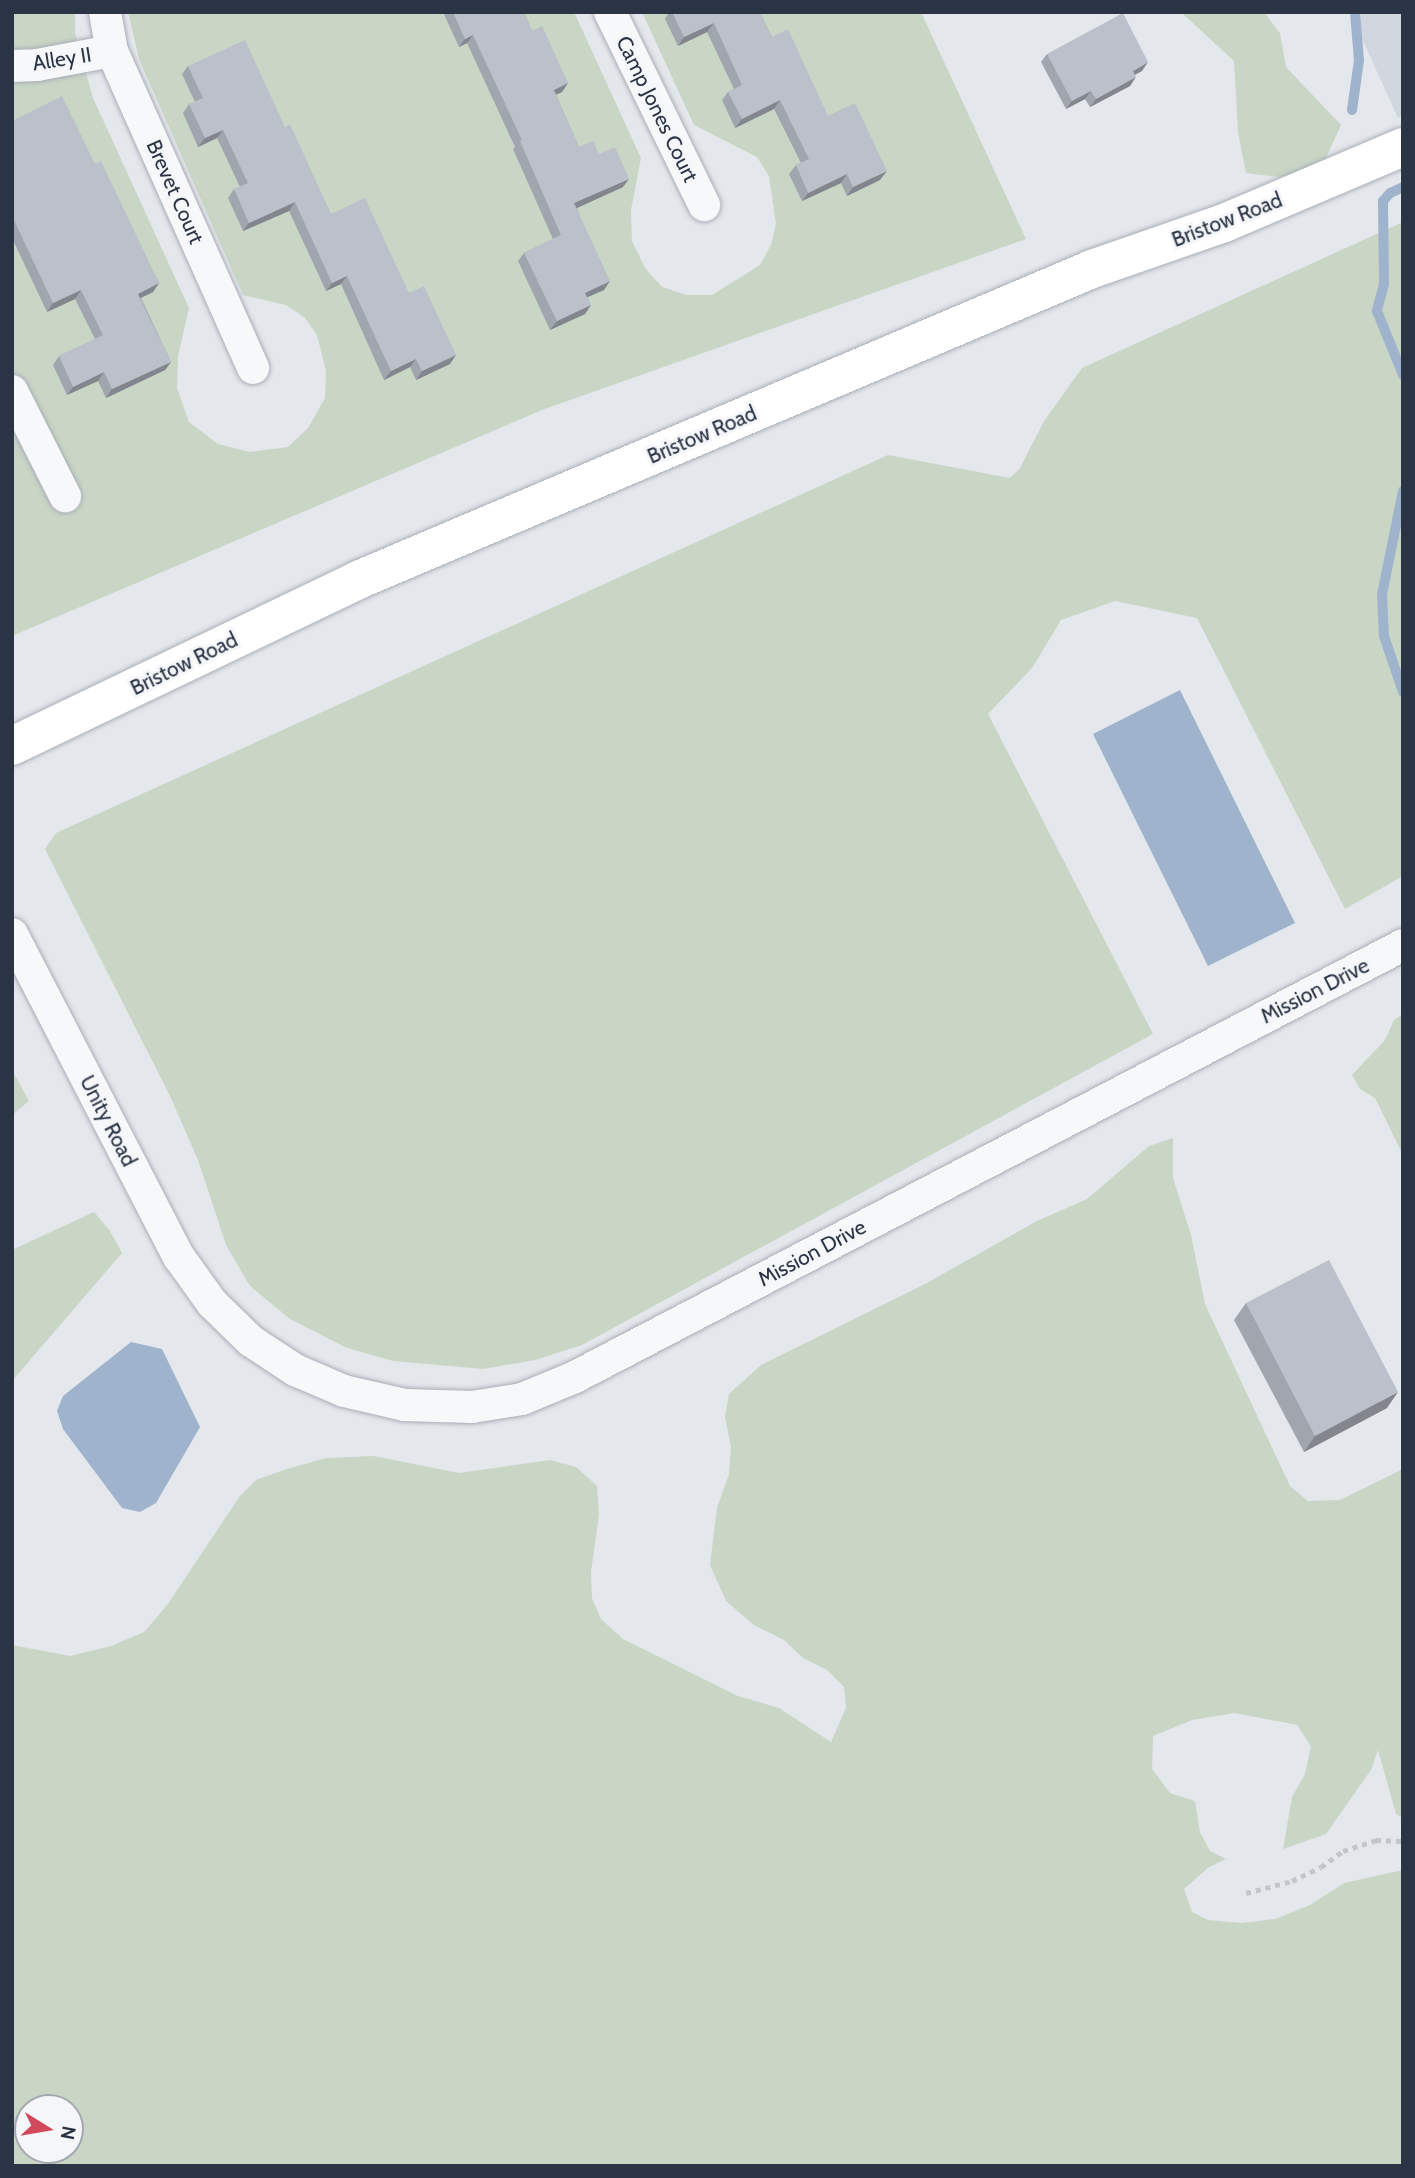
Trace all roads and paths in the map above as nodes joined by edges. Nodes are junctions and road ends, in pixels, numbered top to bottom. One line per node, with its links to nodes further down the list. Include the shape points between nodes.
1 (105, 12): 3 (street, Brevet Court)
2 (610, 12): 6 (street, Camp Jones Court)
3 (112, 51): 4 (street, Alley II); 7 (street, Brevet Court)
4 (12, 66)
5 (1403, 147): 10 (main road, Bristow Road, via 1224,223 1092,269 358,580)
6 (704, 205)
7 (253, 368)
8 (12, 391): 9 (street)
9 (65, 496)
10 (12, 746)
11 (12, 934): 13 (street, Unity Road, via 179,1257)
12 (1403, 946): 13 (street, Mission Drive, via 575,1377 523,1399 472,1407 404,1405 344,1391 284,1363 251,1341)
13 (212, 1303)
14 (1403, 1841): 15 (path, via 1376,1840 1343,1851 1292,1881)
15 (1246, 1893)

